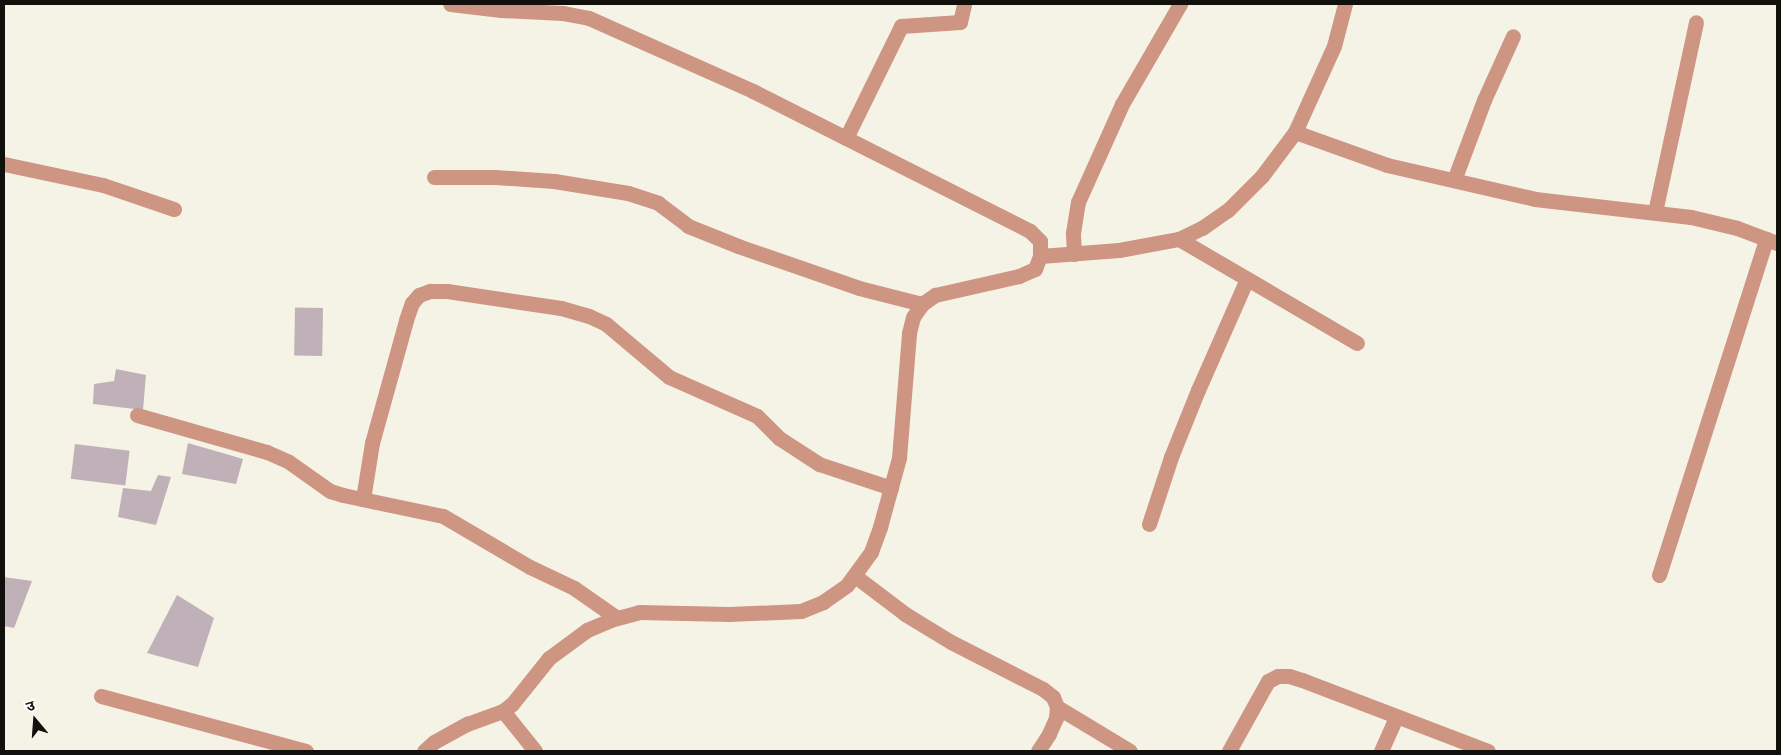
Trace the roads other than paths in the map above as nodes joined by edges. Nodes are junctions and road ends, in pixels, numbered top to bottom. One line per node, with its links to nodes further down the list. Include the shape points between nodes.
1 (450, 4): 8 (street, via 589,18 753,90)
2 (964, 4): 8 (street, via 960,22 901,26)
3 (1180, 4): 16 (street, via 1122,104 1078,202 1073,233)
4 (1344, 4): 7 (street, via 1334,46)
5 (1696, 22): 13 (street)
6 (1513, 36): 11 (street, via 1484,100)
7 (1295, 132): 11 (street, via 1387,165); 14 (street, via 1262,176 1228,210)
8 (846, 138): 17 (street, via 1030,231 1040,241)
9 (4, 164): 12 (street, via 104,185)
10 (434, 177): 19 (street, via 554,181 628,193 658,203 688,226 720,239 859,288)
11 (1454, 180): 13 (street, via 1535,198)
12 (174, 209)
13 (1655, 212): 15 (street, via 1720,223)
14 (1179, 240): 16 (street); 18 (street)
15 (1771, 241): 25 (street)
16 (1074, 254): 17 (street)
17 (1040, 256): 19 (street, via 1035,269 1019,276 935,295)
18 (1247, 279): 20 (street); 24 (street, via 1187,415)
19 (922, 304): 22 (street, via 913,317 909,333 899,458)
20 (1357, 342)
21 (137, 416): 23 (street, via 267,452 289,462 330,491)
22 (891, 488): 23 (street, via 819,464 779,438 757,416 669,377 606,324 588,316 561,308 430,291 418,295 406,320 372,443); 26 (street, via 871,552)
23 (363, 499): 27 (street, via 443,516 582,593)
24 (1149, 524)
25 (1658, 575)
26 (855, 576): 27 (street, via 823,602 801,611 728,614 639,612); 29 (street, via 905,614 1043,689 1053,697)
27 (617, 618): 30 (street, via 588,630 549,658)
28 (101, 696): 32 (street)
29 (1057, 707): 35 (street, via 1050,734); 36 (street)
30 (503, 712): 33 (street, via 467,724); 34 (street)
31 (1396, 717): 37 (street, via 1302,680 1278,676 1268,681); 38 (street); 39 (street)
32 (306, 751)
33 (424, 751)
34 (535, 751)
35 (1038, 751)
36 (1130, 751)
37 (1229, 751)
38 (1381, 751)
39 (1488, 751)

